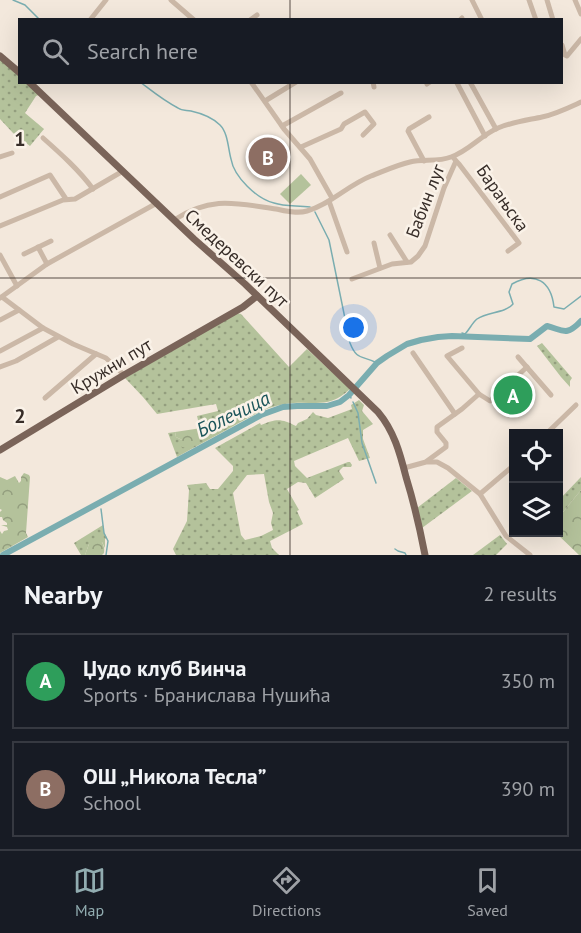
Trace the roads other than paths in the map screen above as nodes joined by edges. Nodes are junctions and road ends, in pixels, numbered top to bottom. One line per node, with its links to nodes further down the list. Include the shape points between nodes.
1 (106, 0): 9 (street)
2 (171, 0): 10 (street)
3 (472, 0): 12 (street)
4 (529, 0): 13 (street)
5 (547, 0): 14 (street)
6 (575, 0): 7 (street)
7 (581, 14)
8 (257, 15): 11 (street)
9 (92, 18)
10 (192, 18)
11 (253, 18)
12 (481, 18)
13 (535, 18)
14 (552, 18)
15 (581, 39): 16 (street, via 566,56)
16 (563, 49)
17 (0, 56): 18 (main road)
18 (18, 71)
19 (31, 84): 38 (main road, Смедеревски пут)
20 (252, 84): 25 (street)
21 (458, 84): 31 (street)
22 (471, 84): 29 (street)
23 (284, 85): 25 (street)
24 (341, 93): 28 (street)
25 (265, 101): 28 (street)
26 (581, 102): 29 (street)
27 (429, 117): 37 (street, via 408,131)
28 (282, 126): 33 (street)
29 (496, 129): 31 (street)
30 (363, 135): 33 (street, via 374,123 365,112 341,129)
31 (485, 136): 36 (street)
32 (43, 138): 39 (street)
33 (301, 147): 42 (street)
34 (12, 153): 35 (street)
35 (0, 157)
36 (454, 159): 37 (street); 50 (street, Барањска, via 519,243); 54 (street, Бабин луг, via 425,246 415,260)
37 (424, 161): 42 (street, via 371,176)
38 (123, 171): 39 (street); 43 (main road, Смедеревски пут)
39 (93, 189): 41 (street, via 75,199)
40 (0, 197): 41 (street, via 50,176)
41 (66, 199): 45 (street)
42 (331, 200): 44 (street, via 299,212 214,203); 51 (street)
43 (157, 203): 44 (main road, Смедеревски пут); 55 (street)
44 (174, 220): 58 (main road, Смедеревски пут)
45 (0, 226)
46 (390, 235): 54 (street)
47 (51, 241): 49 (street)
48 (374, 243): 56 (street)
49 (38, 247): 52 (street); 55 (street)
50 (508, 251)
51 (347, 252)
52 (24, 254)
53 (0, 255): 59 (street)
54 (407, 262): 56 (street, Бабин луг)
55 (47, 264): 59 (street)
56 (380, 268): 57 (street, Бабин луг)
57 (352, 279)
58 (245, 284): 60 (main road, Смедеревски пут); 62 (main road)
59 (17, 286): 61 (street)
60 (256, 295): 62 (main road, Кружни пут); 63 (main road, Смедеревски пут)
61 (1, 297): 64 (street)
62 (248, 302): 63 (main road); 75 (main road, Кружни пут)
63 (264, 302): 84 (main road, Смедеревски пут, via 387,423)
64 (19, 310): 65 (street); 66 (street)
65 (0, 320)
66 (43, 328): 67 (street); 69 (street)
67 (58, 337): 71 (street); 74 (street)
68 (462, 348): 76 (street, via 447,356)
69 (0, 351)
70 (413, 353): 80 (street)
71 (96, 354): 75 (street, via 111,361); 78 (street)
72 (518, 357): 73 (street)
73 (527, 367): 76 (street, via 490,401); 77 (street)
74 (0, 368)
75 (124, 375): 82 (main road, Кружни пут)
76 (479, 394): 80 (street)
77 (551, 395)
78 (45, 398)
79 (576, 405): 81 (street)
80 (455, 414): 83 (street, via 437,428 445,448)
81 (551, 429)
82 (0, 450)
83 (426, 462): 84 (street); 86 (street, via 448,468)
84 (404, 468): 87 (main road, Смедеревски пут)
85 (509, 469): 86 (street)
86 (480, 494): 88 (street, via 506,536)
87 (426, 555)
88 (530, 555)

